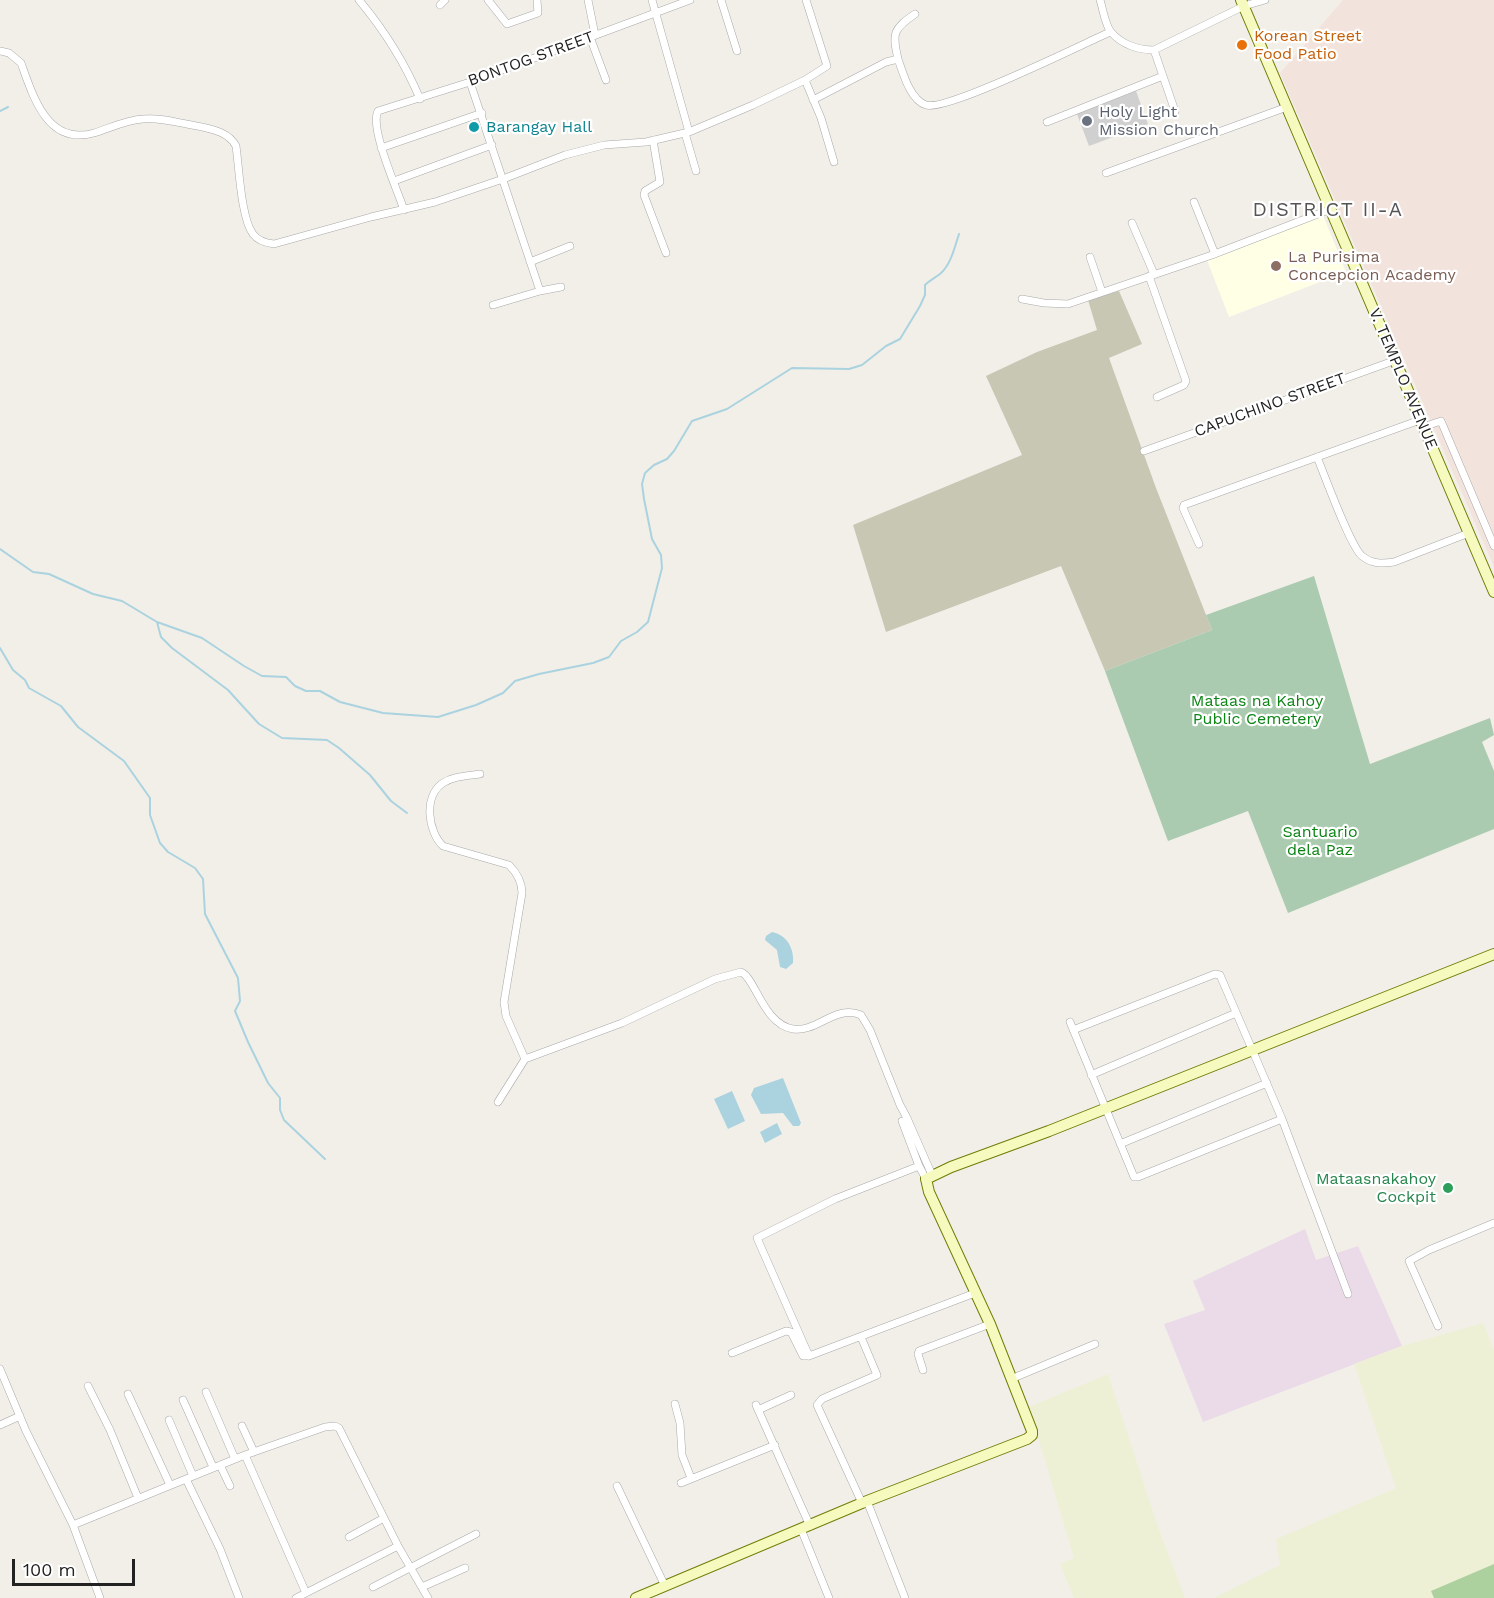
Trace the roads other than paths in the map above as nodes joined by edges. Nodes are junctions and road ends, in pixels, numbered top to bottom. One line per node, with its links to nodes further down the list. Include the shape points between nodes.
1 (359, 0): 24 (street, via 408,70)
2 (488, 0): 3 (street, via 507,24 538,13)
3 (537, 0)
4 (588, 0): 15 (street)
5 (652, 0): 12 (street)
6 (690, 0): 12 (street, BONTOG STREET)
7 (721, 0): 18 (street)
8 (806, 0): 22 (street, via 827,64)
9 (1100, 0): 14 (street)
10 (1265, 0): 11 (street)
11 (1242, 3): 16 (street); 26 (street, V. TEMPLO AVENUE)
12 (655, 12): 15 (street, BONTOG STREET); 30 (street)
13 (915, 14): 19 (street, via 894,34)
14 (1110, 32): 16 (street, via 1137,50); 19 (street, via 941,105 929,106 914,95)
15 (593, 36): 21 (street); 23 (street, BONTOG STREET)
16 (1154, 50): 20 (street)
17 (0, 51): 41 (street, via 17,58 37,105 49,122 62,130 92,134 144,119 226,134 236,146 247,221 255,236 267,244)
18 (737, 51)
19 (898, 58): 25 (street)
20 (1163, 76): 27 (street); 29 (street)
21 (606, 80)
22 (805, 80): 25 (street); 30 (street)
23 (470, 82): 24 (street, BONTOG STREET); 28 (street)
24 (420, 99): 33 (street, BONTOG STREET, via 378,111 375,118)
25 (813, 100): 34 (street)
26 (1287, 107): 36 (street); 40 (street, V. TEMPLO AVENUE)
27 (1175, 111)
28 (482, 113): 32 (street); 33 (street)
29 (1047, 122)
30 (687, 132): 31 (street); 35 (street)
31 (653, 140): 37 (street, via 565,154); 44 (street, via 660,182 644,193)
32 (492, 145): 37 (street); 38 (street)
33 (381, 148): 38 (street)
34 (834, 162)
35 (696, 171)
36 (1106, 173)
37 (503, 179): 41 (street); 47 (street)
38 (394, 181): 41 (street)
39 (1194, 202): 45 (street)
40 (1331, 209): 45 (street); 54 (street, V. TEMPLO AVENUE)
41 (404, 210)
42 (1132, 223): 48 (street)
43 (570, 246): 47 (street)
44 (666, 253)
45 (1215, 254): 48 (street)
46 (1090, 257): 51 (street)
47 (530, 262): 50 (street)
48 (1151, 275): 51 (street); 55 (street, via 1186,381)
49 (561, 286): 50 (street)
50 (540, 291): 53 (street)
51 (1102, 292): 52 (street, via 1068,304)
52 (1022, 299)
53 (494, 305)
54 (1396, 360): 56 (street, V. TEMPLO AVENUE); 57 (street, CAPUCHINO STREET)
55 (1157, 397)
56 (1422, 423): 58 (street); 59 (street, V. TEMPLO AVENUE); 61 (street, via 1441,421)
57 (1144, 451)
58 (1317, 457): 59 (street, via 1356,550 1371,561 1394,562); 60 (street, via 1184,505)
59 (1469, 533): 62 (street, V. TEMPLO AVENUE)
60 (1199, 544)
61 (1494, 546)
62 (1494, 592)
63 (480, 774): 69 (street, via 441,784 432,796 430,816 435,839 443,846 509,865 522,884 504,1002)
64 (1494, 954): 68 (street)
65 (1236, 1013): 67 (street, via 1224,982 1215,974); 68 (street); 70 (street)
66 (1070, 1022): 67 (street)
67 (1073, 1030): 70 (street)
68 (1252, 1049): 71 (street); 73 (street)
69 (525, 1059): 72 (street); 74 (street, via 741,972 747,975 773,1017 792,1029 847,1011 861,1015)
70 (1091, 1075): 73 (street)
71 (1268, 1083): 75 (street); 76 (street)
72 (498, 1102)
73 (1106, 1109): 76 (street); 78 (street)
74 (904, 1118): 77 (street); 78 (street)
75 (1282, 1119): 76 (street, via 1138,1177 1132,1175); 81 (street)
76 (1120, 1143)
77 (919, 1166): 78 (street); 87 (street, via 835,1199 757,1238)
78 (929, 1177): 80 (street, via 929,1192)
79 (1494, 1224): 83 (street, via 1408,1261)
80 (975, 1293): 82 (street); 84 (street)
81 (1348, 1294)
82 (990, 1324): 88 (street, via 919,1351); 90 (street)
83 (1438, 1326)
84 (861, 1337): 87 (street); 113 (street, via 878,1375 822,1399 817,1405)
85 (1095, 1344): 90 (street)
86 (732, 1353): 87 (street, via 786,1331 791,1332 803,1356)
87 (809, 1356)
88 (923, 1370)
89 (1, 1373): 97 (street)
90 (1011, 1379): 113 (street, via 1032,1436)
91 (88, 1386): 112 (street)
92 (206, 1392): 104 (street)
93 (128, 1394): 109 (street)
94 (790, 1395): 101 (street, via 757,1408)
95 (183, 1400): 105 (street)
96 (675, 1404): 107 (street, via 682,1455)
97 (20, 1416): 99 (street); 115 (street)
98 (168, 1420): 106 (street)
99 (0, 1425)
100 (242, 1426): 102 (street)
101 (774, 1444): 107 (street); 116 (street)
102 (254, 1452): 103 (street); 114 (street, via 331,1425 339,1428)
103 (245, 1455): 104 (street); 125 (street)
104 (235, 1459): 105 (street)
105 (217, 1466): 106 (street); 110 (street)
106 (190, 1477): 109 (street); 127 (street)
107 (691, 1478): 108 (street)
108 (681, 1483)
109 (170, 1485): 112 (street)
110 (230, 1486)
111 (617, 1486): 122 (street)
112 (138, 1498): 115 (street)
113 (865, 1502): 116 (street); 132 (street)
114 (384, 1518): 118 (street); 119 (street)
115 (73, 1525): 126 (street)
116 (806, 1527): 122 (street); 131 (street)
117 (476, 1534): 120 (street)
118 (349, 1537)
119 (398, 1546): 120 (street); 125 (street)
120 (411, 1568): 123 (street); 124 (street)
121 (465, 1568): 124 (street)
122 (665, 1586): 130 (street)
123 (373, 1587)
124 (422, 1587): 129 (street)
125 (306, 1593): 128 (street)
126 (100, 1598)
127 (239, 1598)
128 (296, 1598)
129 (428, 1598)
130 (636, 1598)
131 (829, 1598)
132 (905, 1598)

